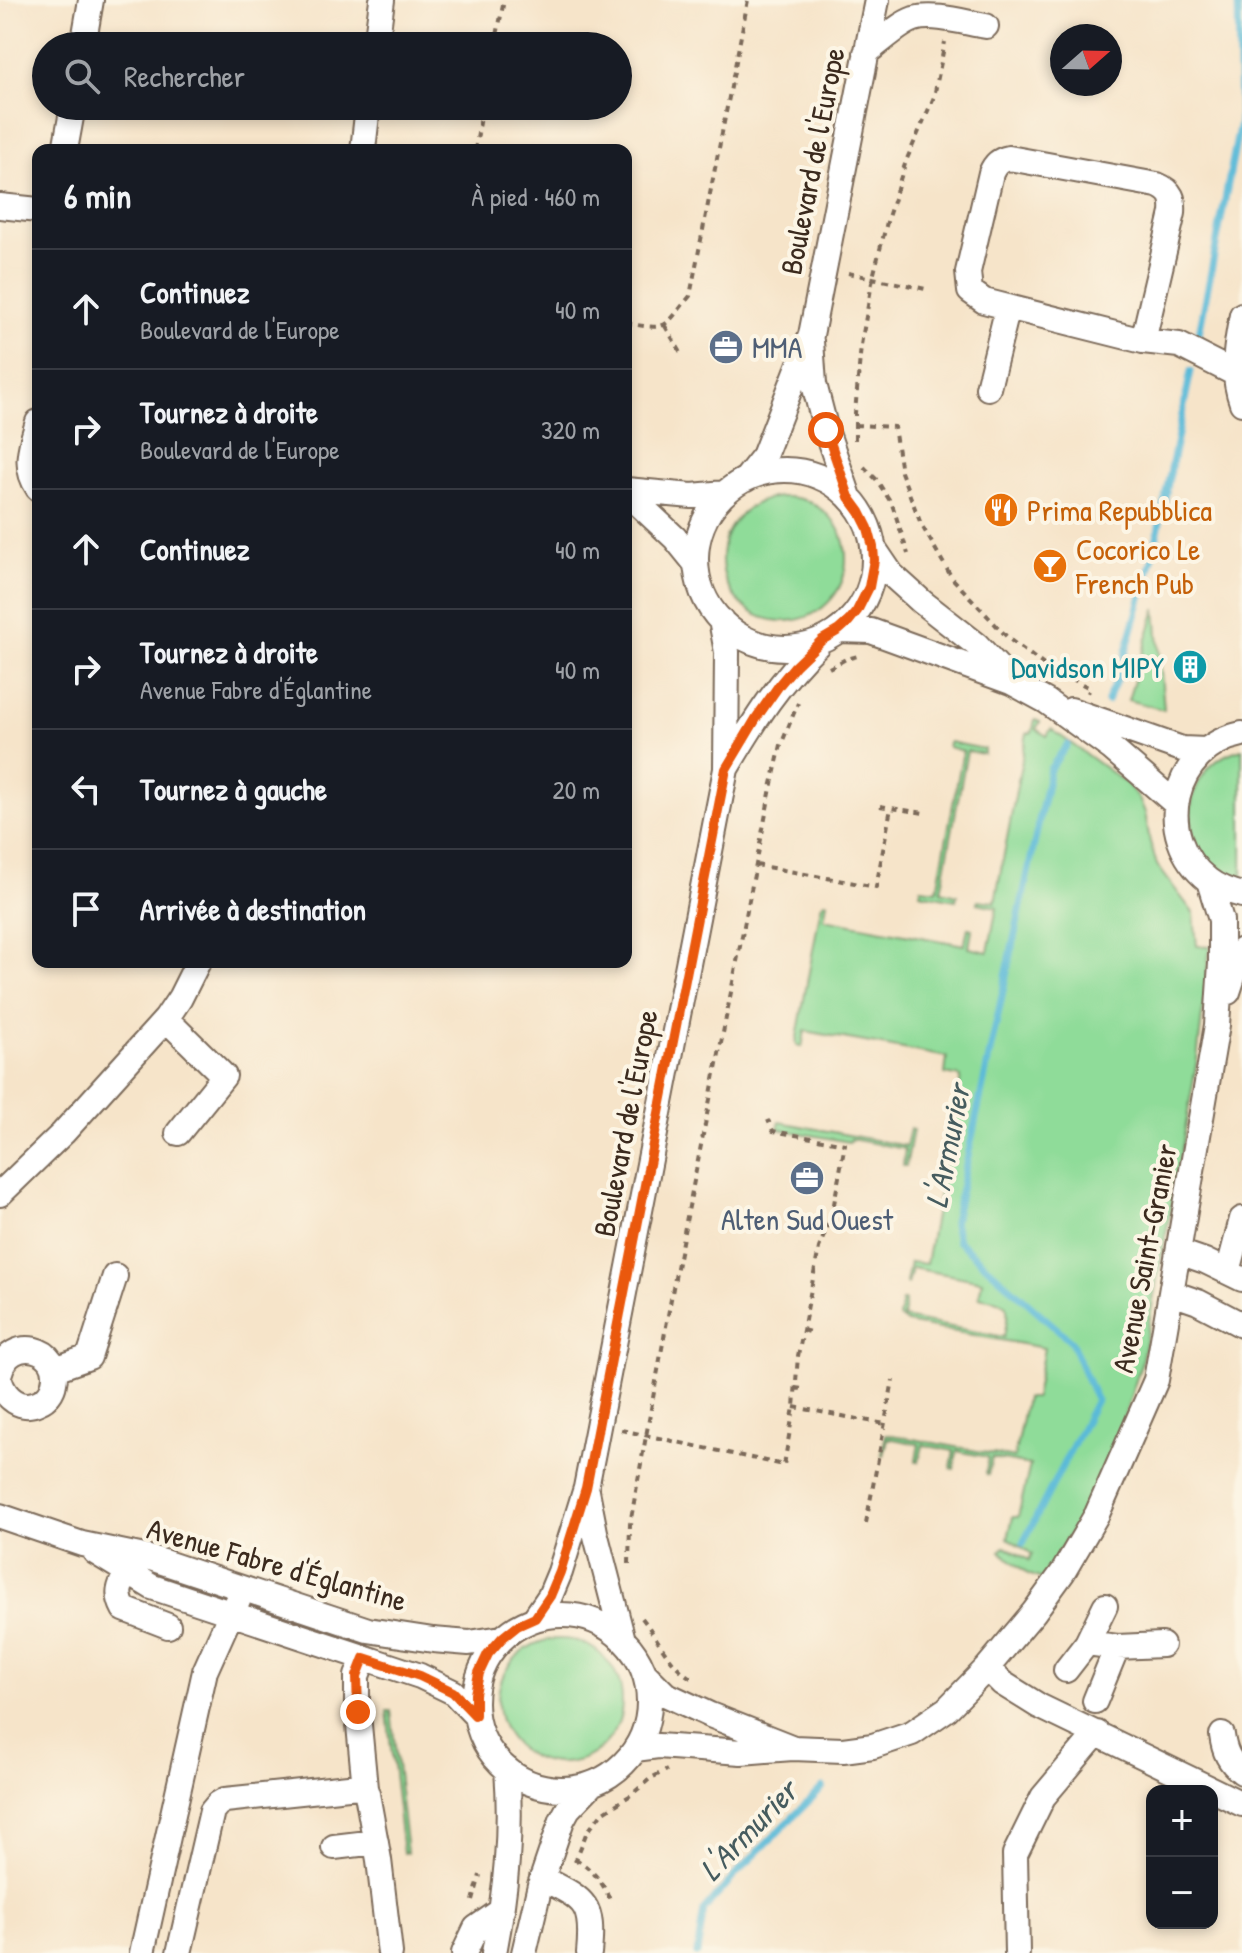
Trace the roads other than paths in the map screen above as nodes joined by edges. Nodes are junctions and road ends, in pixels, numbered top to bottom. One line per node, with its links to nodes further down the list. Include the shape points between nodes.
1 (91, 0): 5 (street)
2 (382, 0): 6 (street)
3 (877, 0): 7 (street, Boulevard de l'Europe)
4 (986, 26): 7 (street, via 914,19)
5 (85, 32)
6 (378, 32)
7 (866, 53): 16 (street, Boulevard de l'Europe)
8 (70, 120): 10 (street)
9 (366, 120): 11 (street)
10 (66, 144)
11 (364, 144)
12 (0, 206): 13 (street)
13 (32, 209)
14 (1008, 307): 17 (street); 17 (street, via 976,297 968,282 991,173 1000,160 1157,185 1172,194 1174,203); 19 (street)
15 (1242, 315): 18 (street)
16 (811, 335): 23 (street, Boulevard de l'Europe, via 764,456); 27 (street, Boulevard de l'Europe, via 814,384)
17 (1143, 341): 18 (street, via 1179,345)
18 (1234, 373): 20 (street)
19 (988, 388)
20 (1242, 403)
21 (32, 449): 22 (street)
22 (32, 479)
23 (746, 479): 25 (street, Boulevard de l'Europe); 27 (street, Boulevard de l'Europe, via 800,471)
24 (632, 491): 25 (street)
25 (725, 493): 29 (street, Boulevard de l'Europe, via 700,532)
26 (632, 497): 29 (street)
27 (849, 497): 28 (street, Boulevard de l'Europe)
28 (873, 547): 31 (street, Boulevard de l'Europe, via 869,587 857,611); 32 (street, via 892,575 977,645)
29 (696, 564): 30 (street, Boulevard de l'Europe, via 708,604)
30 (721, 620): 31 (street, Boulevard de l'Europe, via 743,637 768,646 805,646); 36 (street, Boulevard de l'Europe, via 727,652)
31 (830, 635): 32 (street, via 871,631); 36 (street, Boulevard de l'Europe, via 780,684)
32 (1011, 682): 33 (street)
33 (1046, 701): 35 (street, via 1182,749); 37 (street)
34 (1242, 734): 35 (street)
35 (1206, 750): 37 (street, via 1185,775)
36 (726, 769): 55 (street, Boulevard de l'Europe)
37 (1176, 804): 38 (street, via 1182,847)
38 (1209, 881): 39 (street); 43 (street, Avenue Saint-Granier, via 1221,920)
39 (1242, 895)
40 (1242, 950): 43 (street, Avenue Saint-Granier)
41 (195, 968): 42 (street)
42 (166, 1019): 44 (street, via 224,1076); 45 (street)
43 (1217, 1025): 47 (street, Avenue Saint-Granier)
44 (178, 1133)
45 (0, 1194)
46 (1242, 1219): 49 (street)
47 (1179, 1252): 49 (street); 50 (street, Avenue Saint-Granier)
48 (115, 1276): 52 (street, via 89,1357)
49 (1235, 1276)
50 (1172, 1293): 51 (street); 70 (street, Avenue Saint-Granier, via 1156,1380 1097,1514 1063,1572)
51 (1242, 1325)
52 (55, 1369): 53 (street, via 43,1353 24,1348 7,1357); 54 (street, via 48,1396 30,1405 11,1400)
53 (0, 1372)
54 (0, 1381)
55 (586, 1488): 62 (street, Boulevard de l'Europe, via 560,1572); 65 (street, Boulevard de l'Europe)
56 (0, 1516): 57 (street, Avenue Fabre d'Églantine)
57 (82, 1544): 58 (street, Avenue Fabre d'Églantine); 59 (street, Avenue Fabre d'Églantine, via 154,1559)
58 (127, 1572): 61 (street, Avenue Fabre d'Églantine, via 152,1587); 63 (street, via 118,1598 124,1609)
59 (254, 1592): 61 (street, via 238,1600); 64 (street, Avenue Fabre d'Églantine, via 368,1630 469,1643)
60 (1105, 1606): 66 (street)
61 (231, 1613): 69 (street, Avenue Fabre d'Églantine); 88 (street, via 205,1671)
62 (535, 1618): 64 (street); 65 (street, via 591,1619)
63 (168, 1626)
64 (502, 1638): 74 (street, via 479,1673)
65 (623, 1640): 72 (street)
66 (1087, 1643): 68 (street); 71 (street)
67 (1162, 1645): 68 (street)
68 (1117, 1647): 73 (street)
69 (364, 1658): 74 (street, Avenue Fabre d'Églantine, via 453,1692); 82 (street, via 357,1676 357,1704)
70 (987, 1668): 75 (street, via 1039,1706); 77 (street, Avenue Saint-Granier, via 947,1709 912,1733 843,1750)
71 (1066, 1670)
72 (644, 1673): 77 (street, Avenue Saint-Granier, via 665,1694); 78 (street, via 648,1712)
73 (1095, 1701)
74 (475, 1715): 79 (street, via 486,1745)
75 (1097, 1733): 83 (street); 95 (street, via 1043,1797 1015,1854)
76 (1222, 1735): 80 (street, via 1228,1758)
77 (793, 1748): 78 (street, Avenue Saint-Granier)
78 (635, 1749): 81 (street, via 617,1770)
79 (507, 1769): 81 (street, via 548,1788); 87 (street, via 510,1843)
80 (1242, 1772)
81 (593, 1783): 86 (street, via 562,1820)
82 (365, 1788): 84 (street); 89 (street, via 218,1804 212,1811)
83 (1242, 1804)
84 (376, 1842): 85 (street); 90 (street)
85 (334, 1847)
86 (542, 1878): 93 (street); 94 (street, via 582,1900 591,1928)
87 (502, 1910): 91 (street, via 476,1928); 92 (street)
88 (142, 1953)
89 (179, 1953)
90 (390, 1953)
91 (464, 1953)
92 (494, 1953)
93 (524, 1953)
94 (589, 1953)
95 (1017, 1953)

